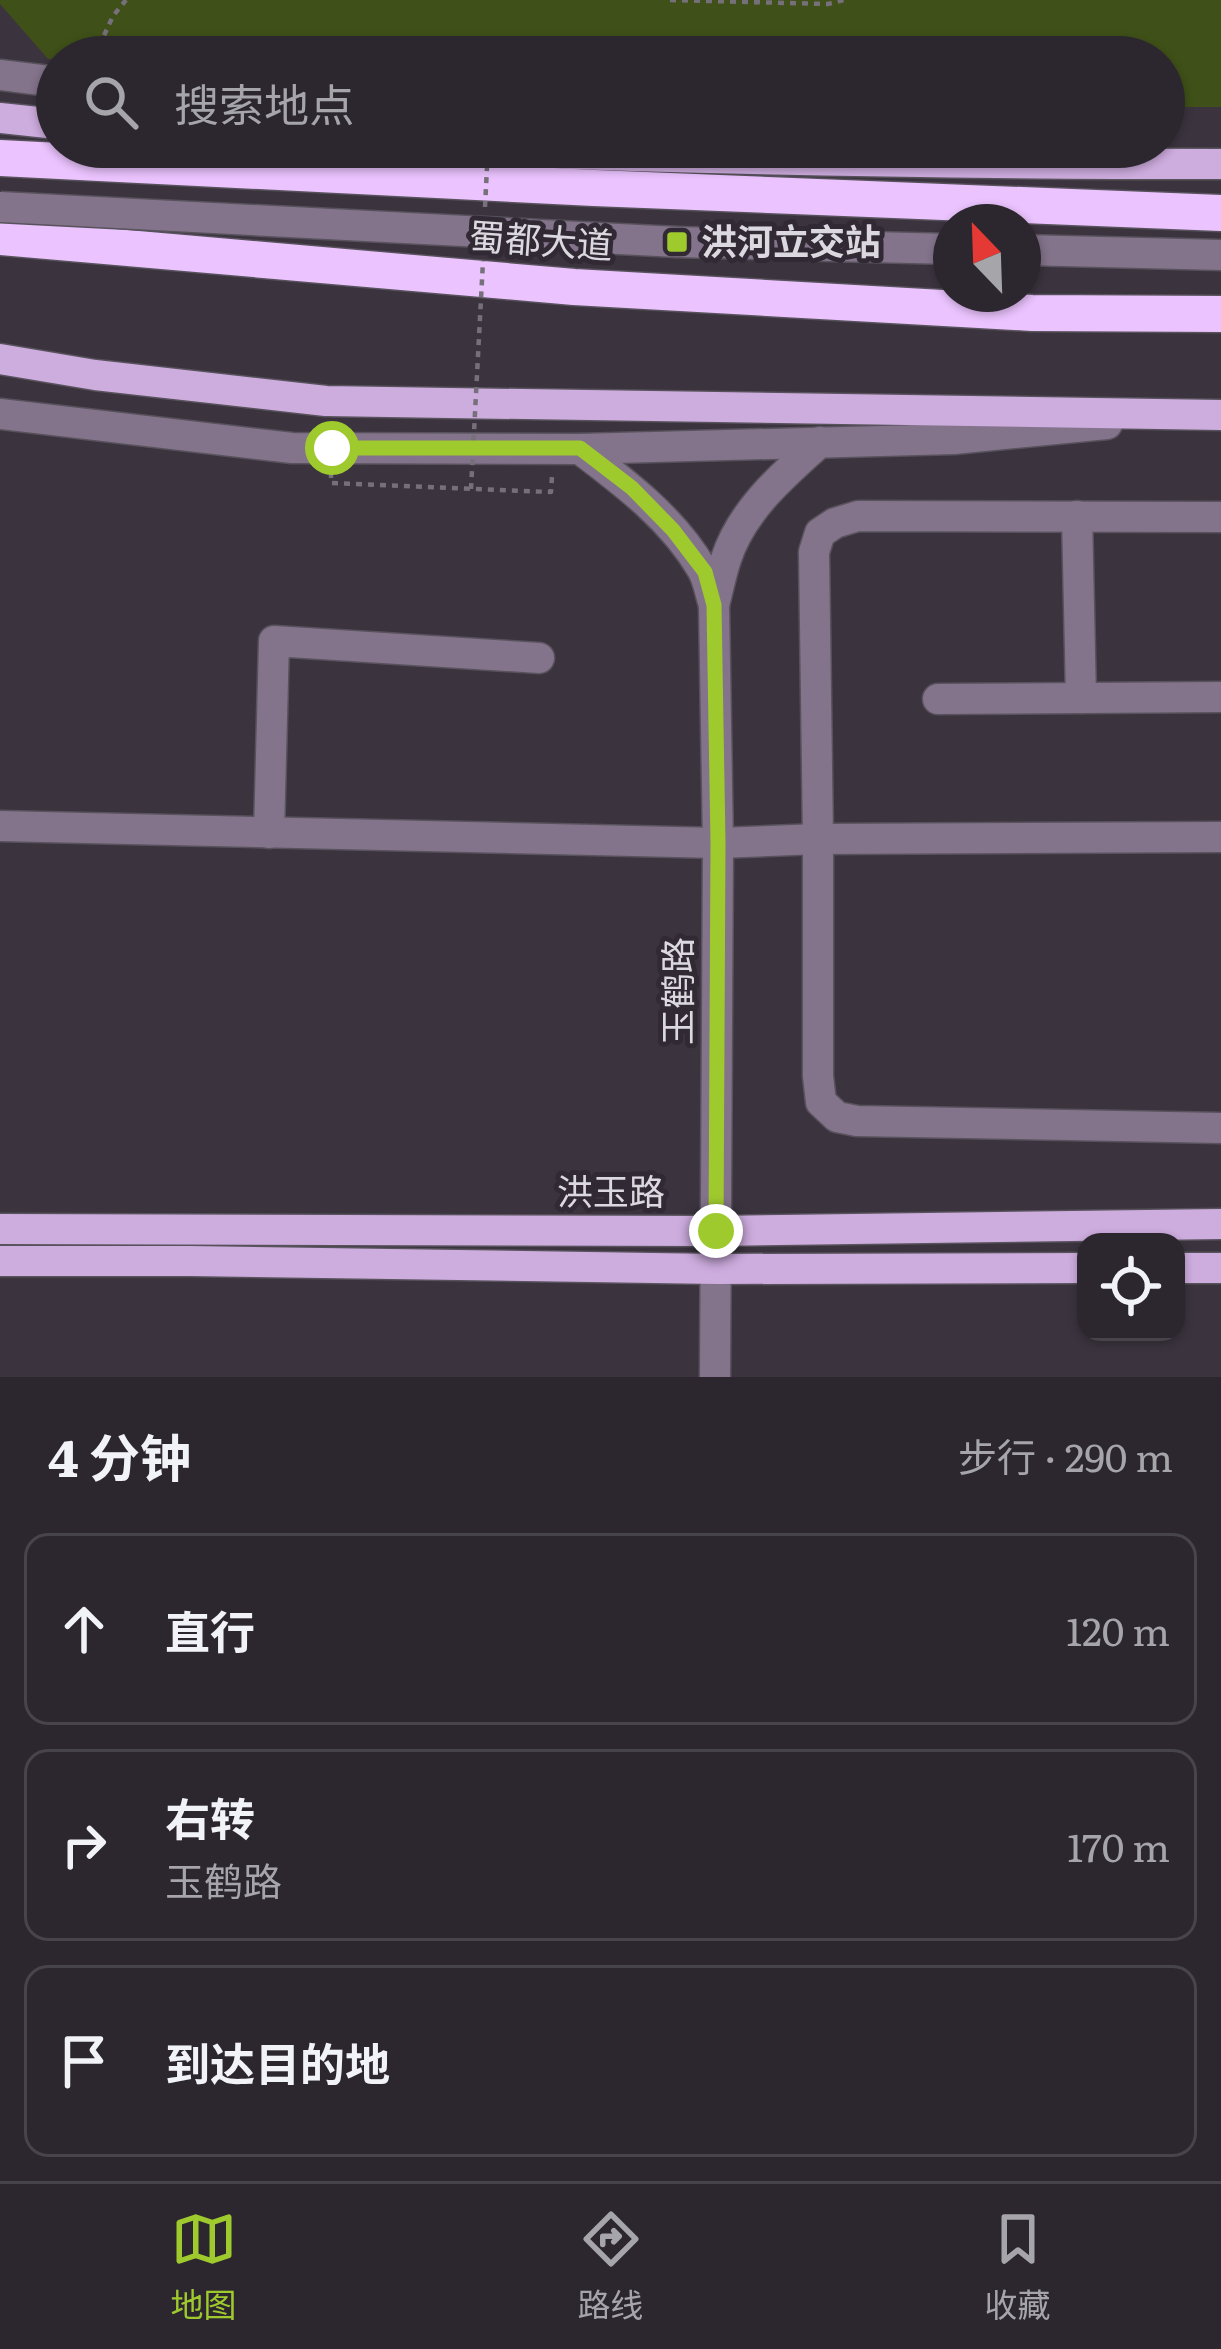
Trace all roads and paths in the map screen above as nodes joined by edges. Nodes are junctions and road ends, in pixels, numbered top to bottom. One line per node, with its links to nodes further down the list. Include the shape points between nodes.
1 (126, 0): 4 (path)
2 (670, 0): 3 (path)
3 (844, 0)
4 (104, 36)
5 (0, 75): 6 (street)
6 (36, 79)
7 (0, 118): 8 (main road)
8 (36, 122)
9 (0, 158): 10 (highway, 蜀都大道)
10 (36, 160)
11 (1185, 164): 12 (main road)
12 (1221, 164)
13 (198, 168): 17 (highway, 蜀都大道)
14 (487, 168): 16 (path, bridge)
15 (0, 207): 20 (street, bridge)
16 (485, 213)
17 (1221, 213)
18 (0, 237): 23 (highway, 蜀都大道, via 574,287 1032,313)
19 (484, 245): 30 (path, bridge)
20 (933, 249)
21 (1041, 250): 22 (street)
22 (1221, 255)
23 (1221, 314)
24 (0, 359): 26 (main road, via 326,401)
25 (0, 414): 28 (street, via 292,448)
26 (1207, 415): 27 (street, via 954,439)
27 (820, 442): 28 (street); 34 (street, via 746,519)
28 (580, 448): 34 (street, via 673,530 705,572)
29 (331, 483): 30 (path)
30 (471, 489): 31 (path)
31 (551, 491)
32 (1077, 516): 33 (street); 38 (street); 42 (street, via 858,516 820,533)
33 (1221, 518)
34 (714, 605): 43 (street, 玉鹤路)
35 (539, 658): 40 (street, via 274,641)
36 (1221, 697): 38 (street)
37 (938, 698): 38 (street)
38 (1081, 698)
39 (0, 826): 40 (street)
40 (269, 833): 43 (street)
41 (1221, 837): 42 (street)
42 (818, 838): 43 (street); 44 (street, via 818,1076 821,1102 837,1117)
43 (718, 843): 47 (street, 玉鹤路)
44 (1221, 1128)
45 (1221, 1224): 47 (main road, 洪玉路)
46 (0, 1229): 47 (main road, 洪玉路)
47 (716, 1231): 52 (street, 玉鹤路)
48 (0, 1261): 52 (main road, 洪玉路)
49 (1077, 1268): 52 (main road, 洪玉路)
50 (1185, 1268): 51 (main road)
51 (1221, 1268)
52 (717, 1269): 53 (street, 玉鹤路)
53 (716, 1377)

